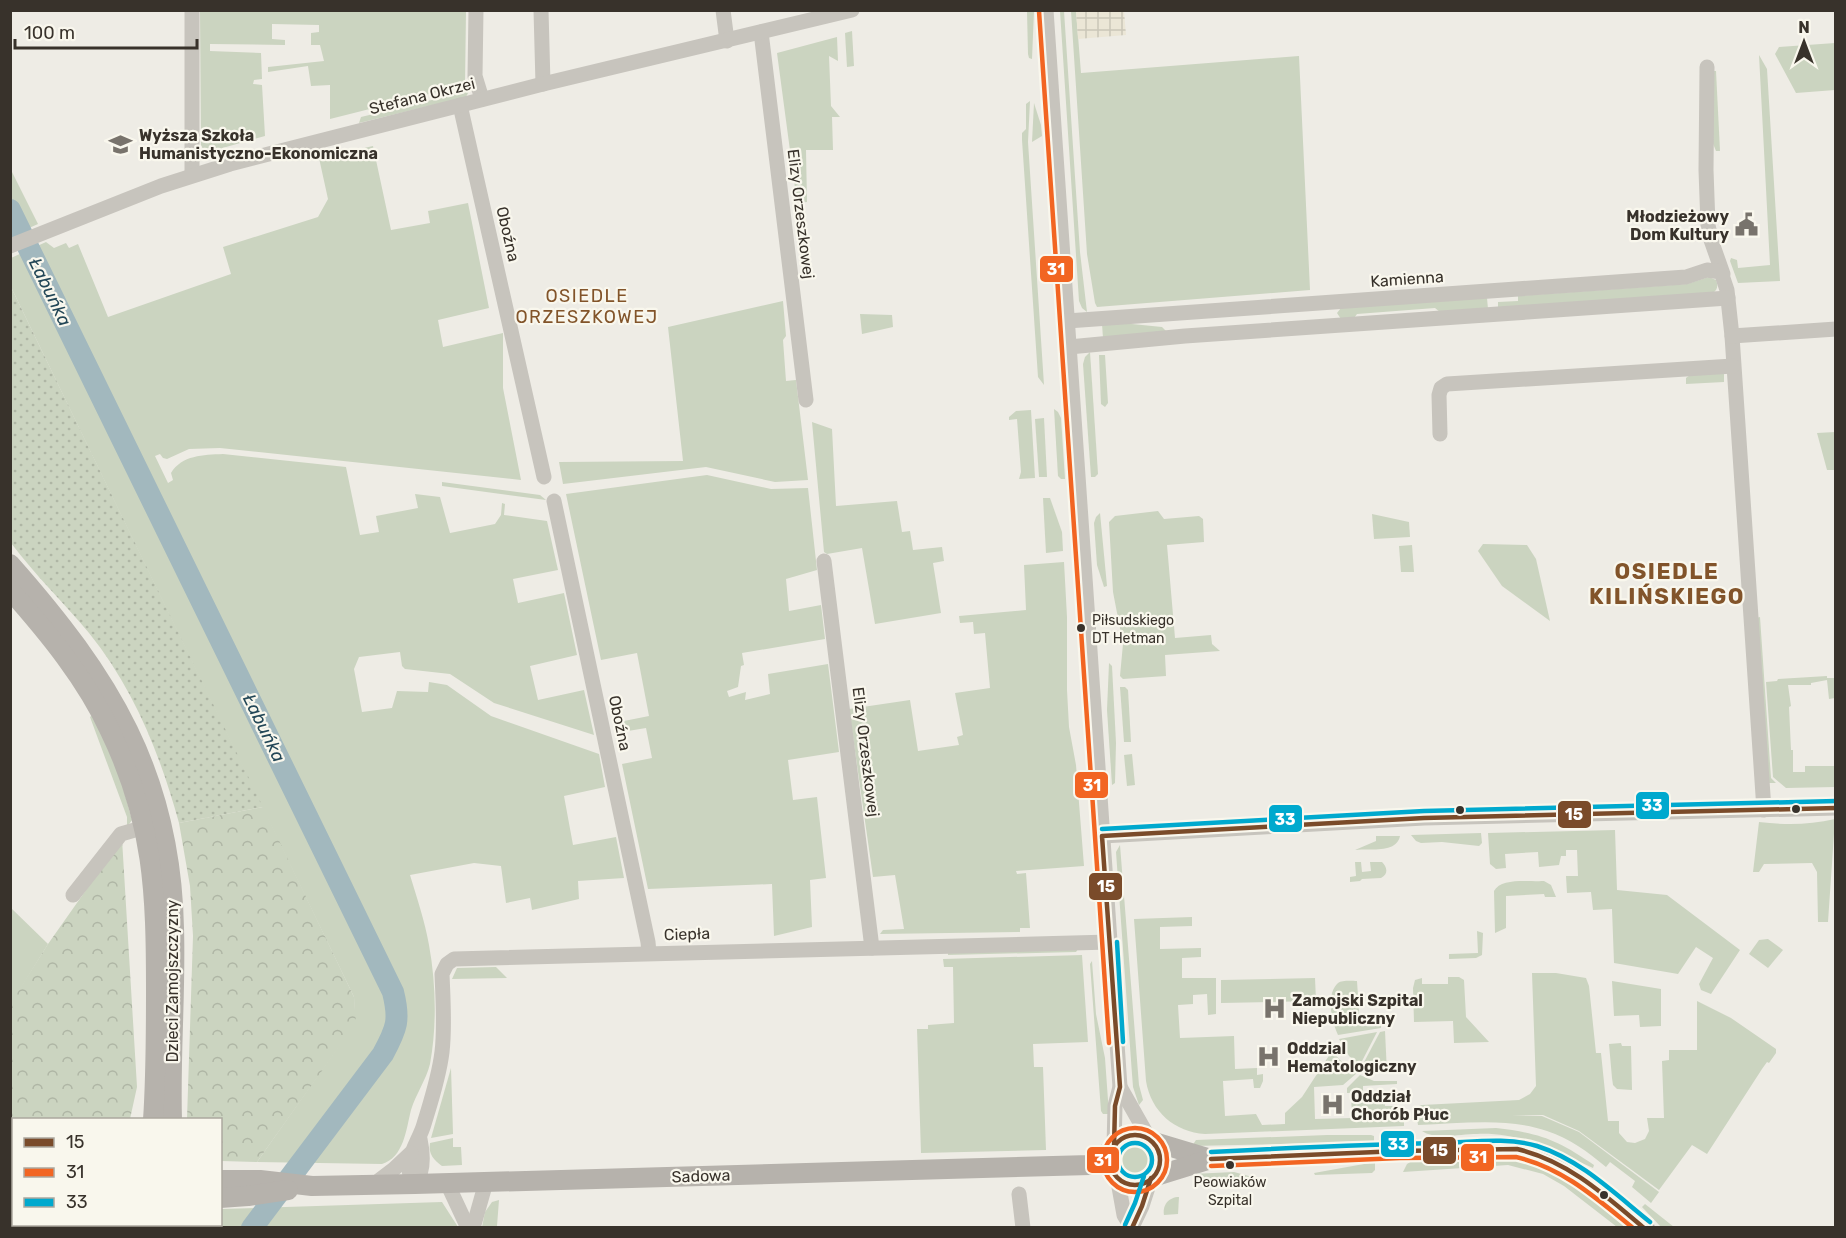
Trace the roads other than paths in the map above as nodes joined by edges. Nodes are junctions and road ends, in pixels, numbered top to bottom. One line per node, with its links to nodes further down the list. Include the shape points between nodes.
1 (192, 10): 13 (street)
2 (476, 10): 11 (street, via 475,76)
3 (541, 10): 10 (street)
4 (723, 10): 8 (street)
5 (852, 10): 7 (street, Stefana Okrzei)
6 (1046, 10): 19 (street)
7 (760, 32): 8 (street, Stefana Okrzei); 26 (street, Elizy Orzeszkowej)
8 (727, 40): 10 (street, Stefana Okrzei)
9 (1707, 67): 15 (street, via 1708,225)
10 (543, 84): 11 (street, Stefana Okrzei)
11 (482, 99): 12 (street, Stefana Okrzei)
12 (460, 105): 13 (street, Stefana Okrzei); 28 (street, Oboźna)
13 (192, 175): 14 (street, Stefana Okrzei)
14 (11, 246)
15 (1723, 274): 16 (street); 17 (street, Kamienna, via 1707,270 1686,277)
16 (1728, 298): 20 (street); 23 (street)
17 (1319, 303): 18 (street, Kamienna); 20 (street)
18 (1183, 313): 19 (street, Kamienna); 22 (street)
19 (1067, 321): 24 (street)
20 (1321, 327): 22 (street)
21 (1836, 328): 23 (street)
22 (1185, 336): 24 (street)
23 (1732, 336): 25 (street)
24 (1069, 346): 36 (street)
25 (1733, 366): 27 (street, via 1447,384 1439,395); 34 (street)
26 (806, 400)
27 (1440, 434)
28 (544, 477)
29 (554, 501): 40 (street, Oboźna)
30 (824, 561): 39 (street, Elizy Orzeszkowej)
31 (10, 564): 43 (main road, Dzieci Zamojszczyzny, via 61,623 99,676 136,743 152,788 166,848 174,928)
32 (10, 590): 35 (main road, Dzieci Zamojszczyzny, via 60,650 99,709 128,772)
33 (1836, 808): 34 (street)
34 (1764, 810): 36 (street, via 1424,818)
35 (145, 827): 37 (street, via 121,834); 42 (main road, Dzieci Zamojszczyzny, via 156,916)
36 (1102, 836): 38 (street)
37 (73, 895)
38 (1110, 942): 39 (street, Ciepła); 41 (street)
39 (872, 948): 40 (street, Ciepła)
40 (649, 953): 44 (street, Ciepła, via 465,958 449,962 442,974 442,1055)
41 (1120, 1087): 45 (street); 46 (street, via 1115,1106)
42 (153, 1118)
43 (172, 1118)
44 (420, 1139): 47 (street, Ciepła); 55 (street, Ciepła, via 422,1167)
45 (1151, 1140): 46 (main road, via 1128,1136); 48 (main road); 51 (main road, via 1160,1161)
46 (1114, 1148): 49 (main road); 50 (main road, via 1111,1165)
47 (411, 1153): 55 (street, via 409,1170); 56 (street, Ciepła)
48 (1211, 1160): 51 (main road); 64 (main road, via 1526,1150 1571,1170)
49 (1090, 1165): 50 (main road, Sadowa); 53 (main road, Sadowa)
50 (1117, 1176): 51 (main road, via 1137,1185); 63 (street, via 1124,1215)
51 (1152, 1178): 63 (street)
52 (222, 1180): 57 (main road, Sadowa)
53 (486, 1182): 54 (main road, Sadowa); 61 (street)
54 (447, 1183): 55 (main road, Sadowa); 60 (street)
55 (416, 1184): 56 (main road, Sadowa)
56 (373, 1185): 57 (main road, Sadowa)
57 (312, 1186): 59 (main road, Sadowa)
58 (1019, 1194): 62 (street)
59 (222, 1198)
60 (468, 1227)
61 (473, 1227)
62 (1023, 1227)
63 (1132, 1227)
64 (1645, 1227)

